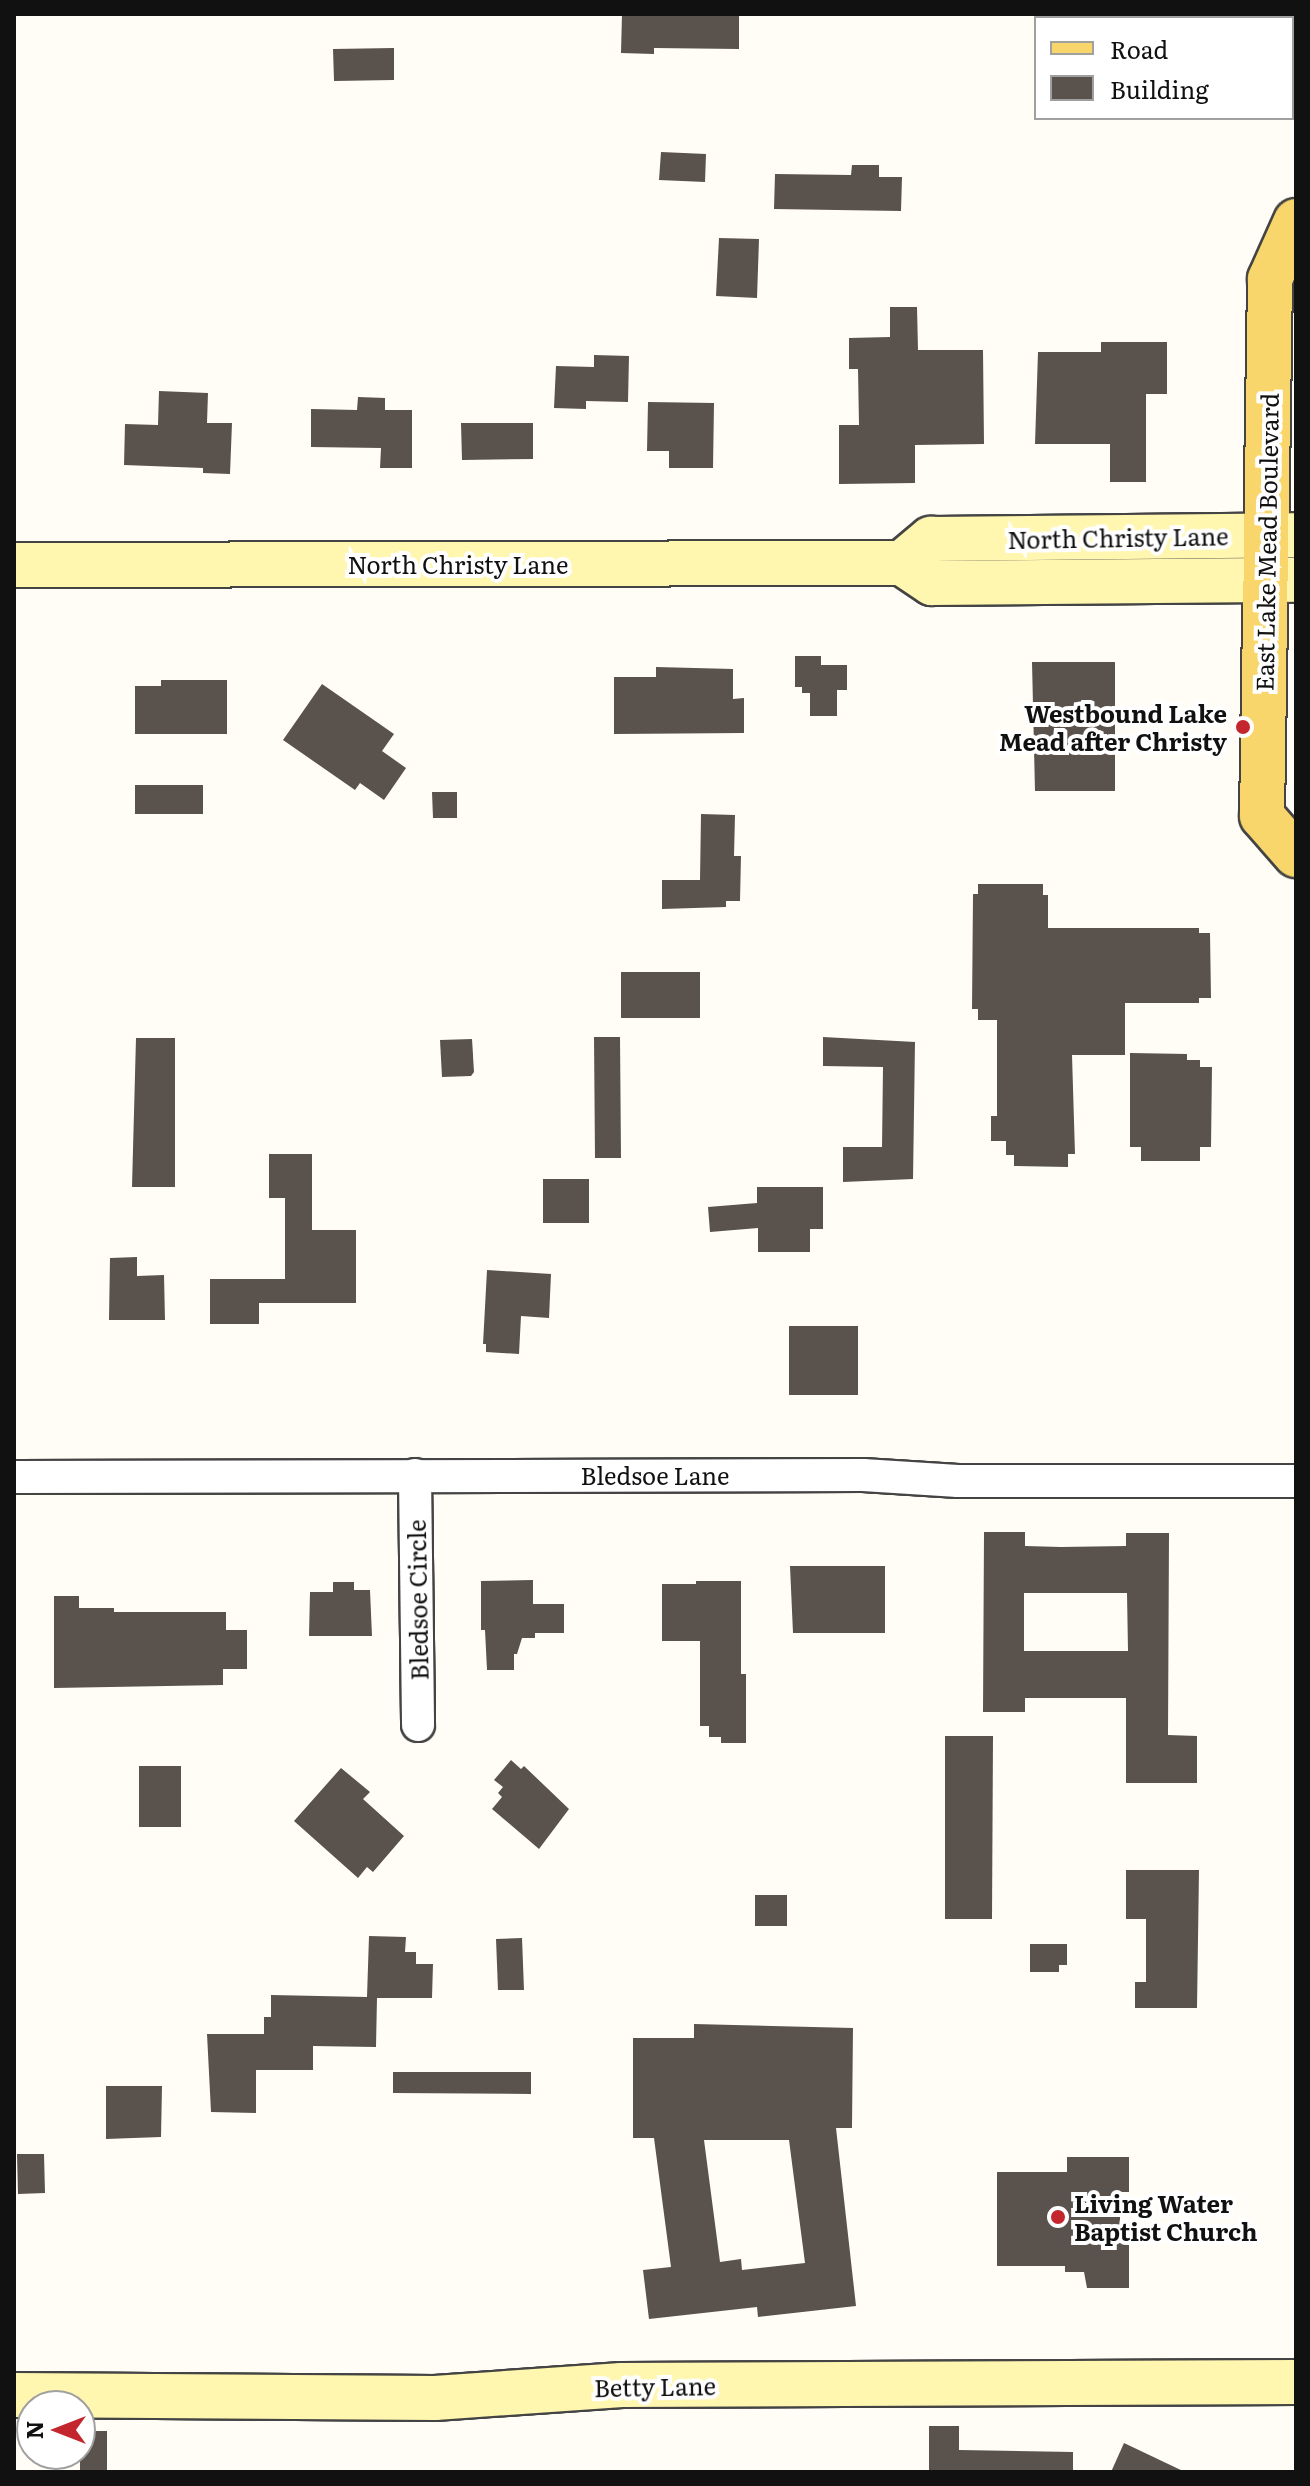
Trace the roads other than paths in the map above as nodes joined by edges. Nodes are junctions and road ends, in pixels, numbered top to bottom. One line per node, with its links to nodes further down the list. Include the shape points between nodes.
1 (1296, 221): 2 (main road, East Lake Mead Boulevard, via 1270,279)
2 (1282, 535): 3 (street, North Christy Lane, via 931,539); 5 (main road, East Lake Mead Boulevard)
3 (902, 563): 4 (street, North Christy Lane); 5 (street, North Christy Lane, via 932,583)
4 (14, 565)
5 (1281, 580): 6 (main road, East Lake Mead Boulevard, via 1262,816)
6 (1296, 855)
7 (415, 1475): 8 (street, Bledsoe Lane); 9 (street, Bledsoe Lane); 10 (street, Bledsoe Circle)
8 (14, 1477)
9 (1296, 1481)
10 (418, 1725)
11 (1296, 2382): 12 (street, Betty Lane, via 622,2385 435,2398)
12 (14, 2395)

